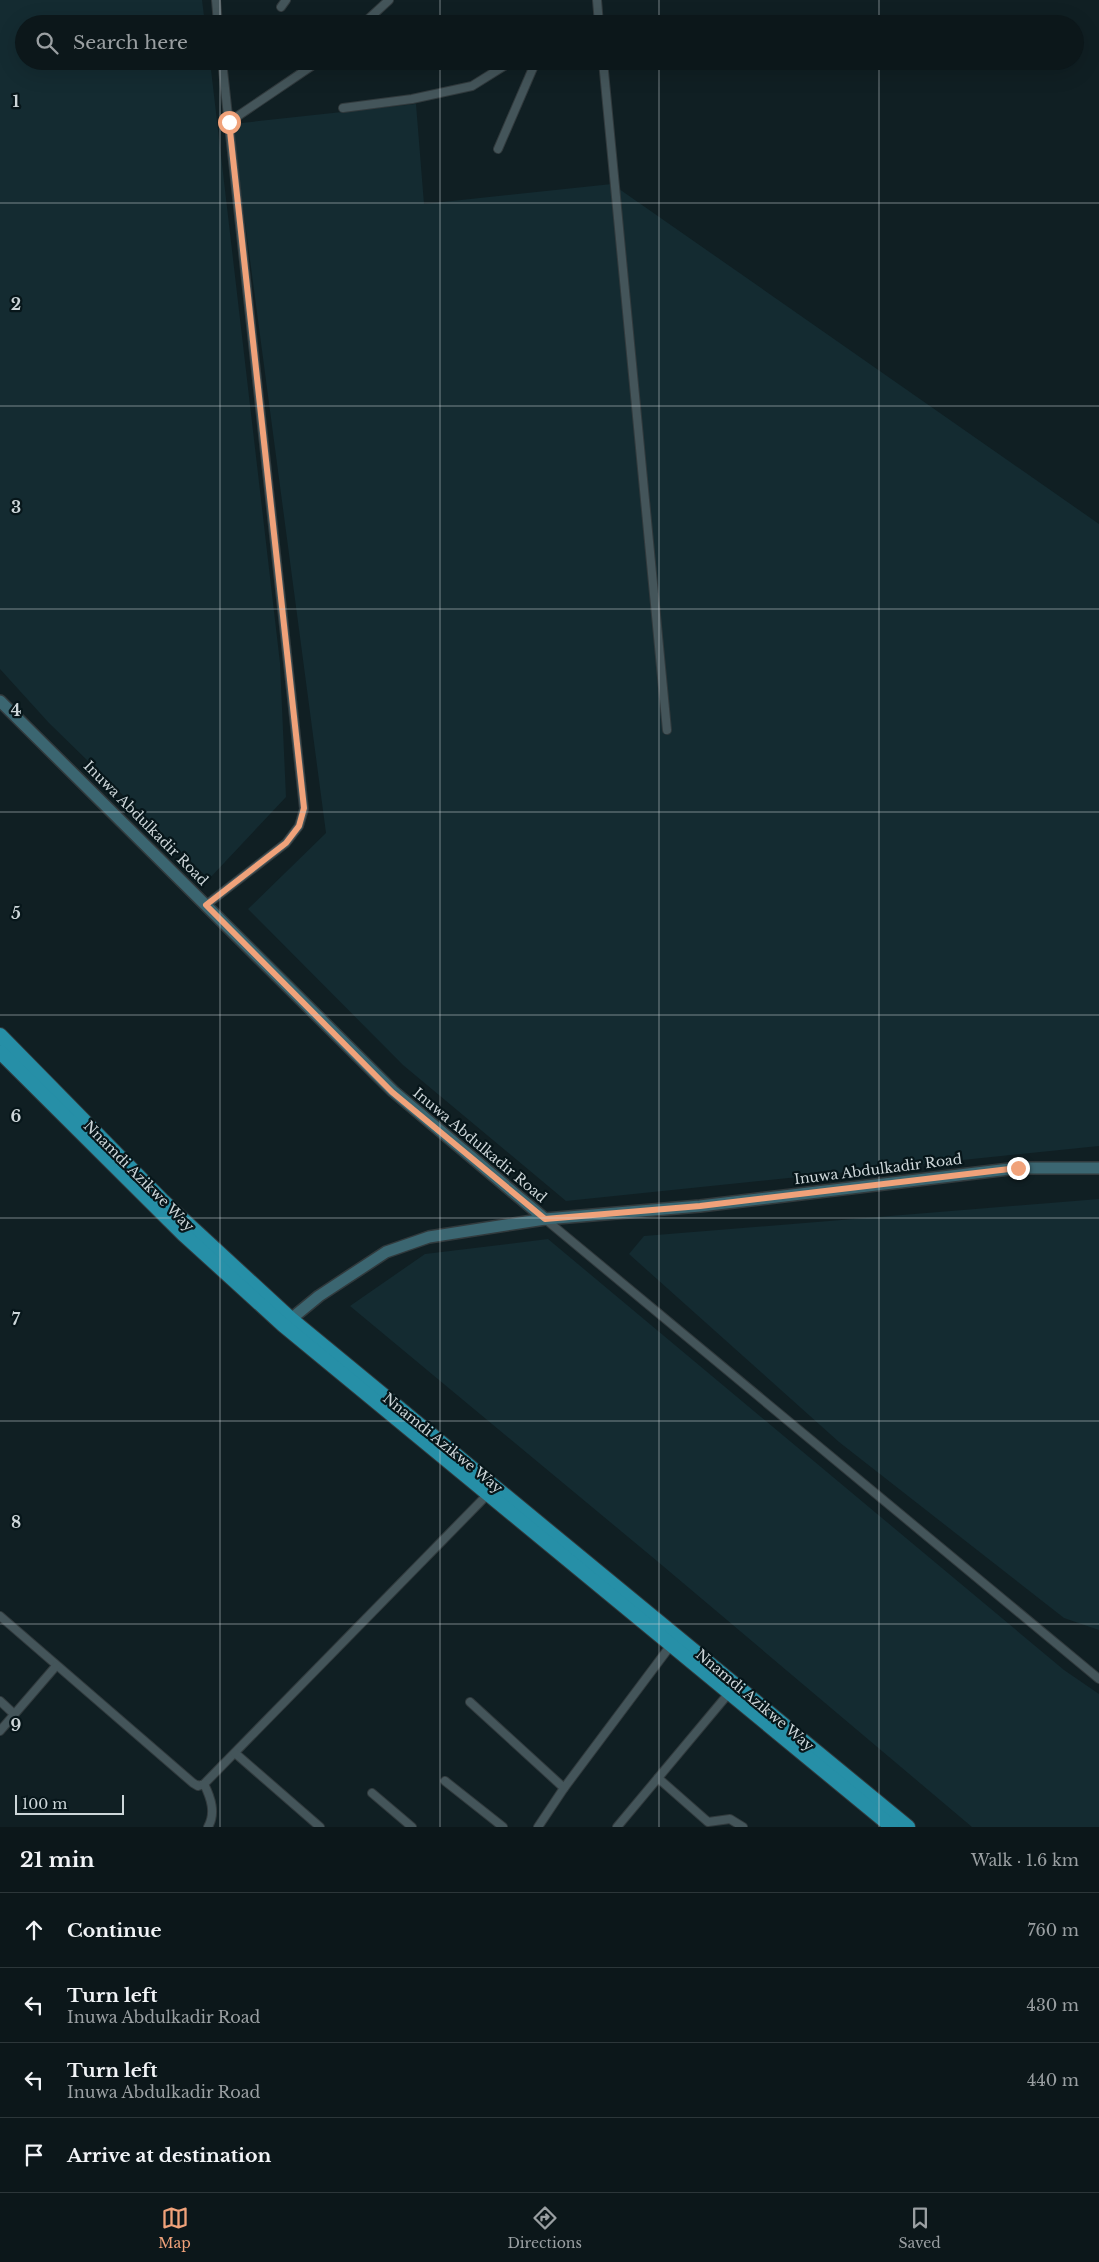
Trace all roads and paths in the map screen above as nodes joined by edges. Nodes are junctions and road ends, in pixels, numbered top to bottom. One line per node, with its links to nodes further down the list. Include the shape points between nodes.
1 (216, 0): 6 (street)
2 (286, 0): 5 (street)
3 (389, 0): 7 (street)
4 (597, 0): 8 (street)
5 (281, 7)
6 (217, 15)
7 (373, 15)
8 (598, 15)
9 (223, 70): 15 (street)
10 (306, 70): 15 (street)
11 (498, 70): 14 (street, via 472,86 412,99)
12 (532, 70): 16 (street)
13 (603, 70): 18 (street)
14 (343, 108)
15 (229, 122): 19 (street, via 304,808 299,826 286,843)
16 (498, 149)
17 (0, 701): 19 (street, Inuwa Abdulkadir Road)
18 (667, 730)
19 (206, 905): 23 (street, Inuwa Abdulkadir Road, via 392,1092)
20 (0, 1034): 24 (highway, Nnamdi Azikwe Way)
21 (0, 1052): 24 (highway, Nnamdi Azikwe Way, via 183,1234)
22 (1099, 1168): 23 (street, Inuwa Abdulkadir Road, via 1018,1168 700,1206)
23 (545, 1219): 24 (street, via 429,1237 386,1252 319,1296); 29 (street)
24 (287, 1322): 25 (highway, Nnamdi Azikwe Way); 51 (highway, Nnamdi Azikwe Way)
25 (488, 1494): 27 (highway, Nnamdi Azikwe Way); 35 (street)
26 (0, 1616): 28 (street)
27 (671, 1645): 30 (highway, Nnamdi Azikwe Way); 39 (street)
28 (56, 1666): 33 (street); 38 (street, via 193,1783 198,1786)
29 (1099, 1679)
30 (730, 1693): 36 (street); 50 (highway, Nnamdi Azikwe Way)
31 (0, 1701): 33 (street)
32 (470, 1702): 39 (street)
33 (14, 1714): 34 (street)
34 (0, 1731)
35 (235, 1753): 38 (street); 42 (street)
36 (658, 1778): 41 (street, via 708,1822); 47 (street)
37 (445, 1781): 45 (street)
38 (204, 1784): 43 (street, via 212,1807 212,1821)
39 (564, 1788): 46 (street)
40 (372, 1793): 44 (street)
41 (730, 1819): 48 (street); 49 (street)
42 (318, 1826)
43 (208, 1827)
44 (412, 1827)
45 (503, 1827)
46 (538, 1827)
47 (617, 1827)
48 (723, 1827)
49 (743, 1827)
50 (892, 1827)
51 (908, 1827)

